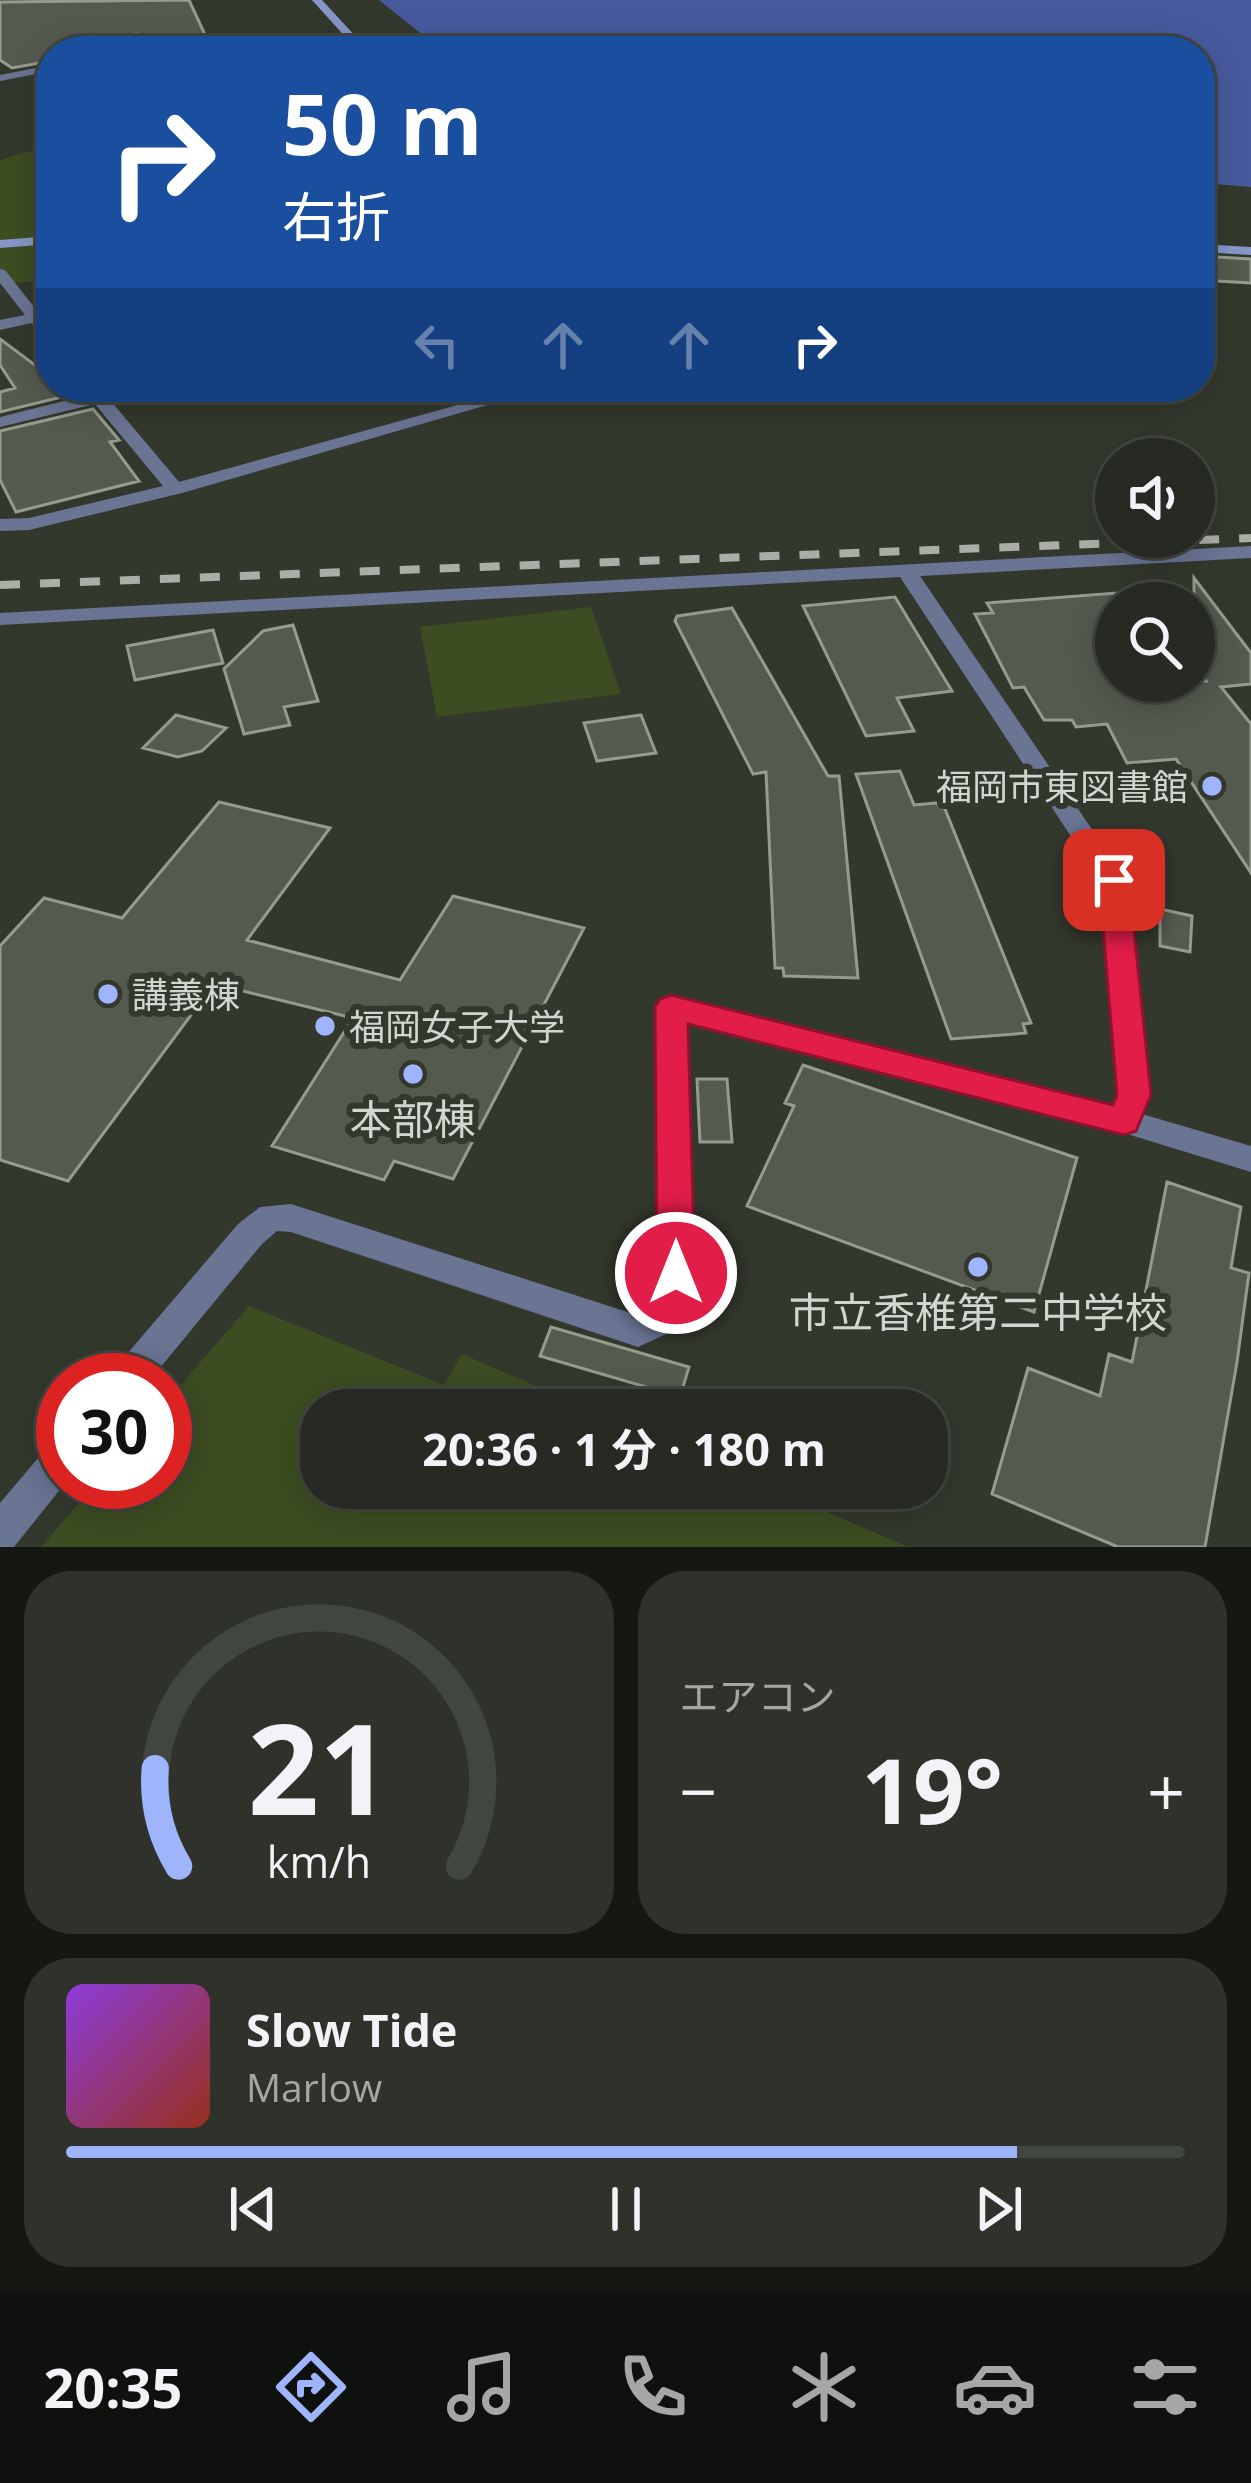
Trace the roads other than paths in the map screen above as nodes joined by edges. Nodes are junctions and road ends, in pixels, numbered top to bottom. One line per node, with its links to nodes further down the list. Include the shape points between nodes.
1 (317, 0): 2 (street)
2 (348, 36)
3 (36, 71): 4 (street)
4 (0, 78)
5 (36, 241): 6 (street)
6 (0, 244)
7 (1215, 249): 8 (street)
8 (1251, 251)
9 (0, 273): 10 (street)
10 (36, 310)
11 (36, 317): 12 (street)
12 (0, 325)
13 (63, 402): 16 (street)
14 (102, 402): 17 (street)
15 (488, 402): 17 (street)
16 (0, 422)
17 (175, 489): 18 (street)
18 (0, 525)
19 (1251, 552): 20 (street)
20 (906, 570): 21 (street); 22 (street, via 1114,880 1134,1095)
21 (0, 619)
22 (1124, 1121): 23 (street); 24 (street, via 671,1007 676,1313 638,1331 271,1217)
23 (1251, 1159)
24 (151, 1353)
25 (36, 1490): 26 (street)
26 (0, 1533)

